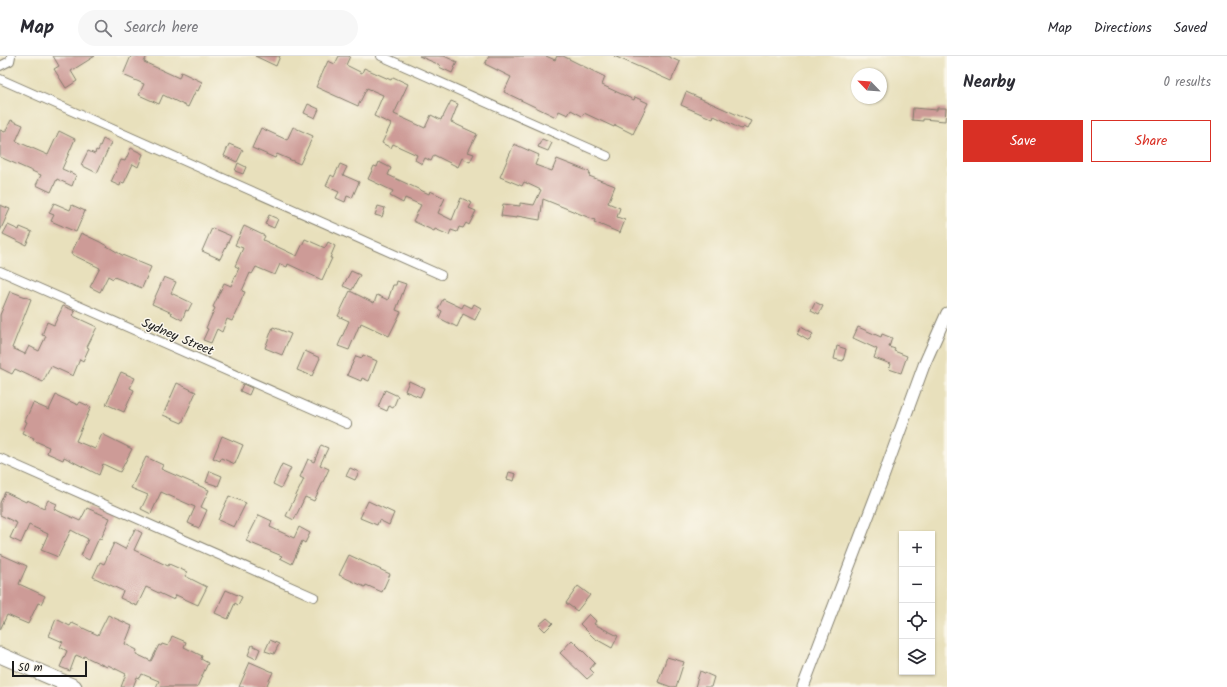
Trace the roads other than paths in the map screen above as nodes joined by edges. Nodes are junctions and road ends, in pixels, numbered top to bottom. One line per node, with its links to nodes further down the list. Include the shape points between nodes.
1 (18, 56): 3 (street)
2 (381, 56): 6 (street)
3 (11, 58): 4 (street)
4 (0, 66)
5 (0, 79): 8 (street)
6 (607, 156)
7 (0, 271): 10 (street, Sydney Street)
8 (441, 275)
9 (947, 313): 15 (street, via 924,365)
10 (347, 424)
11 (0, 458): 12 (street)
12 (314, 597)
13 (0, 655): 14 (highway)
14 (74, 687)
15 (803, 687)

